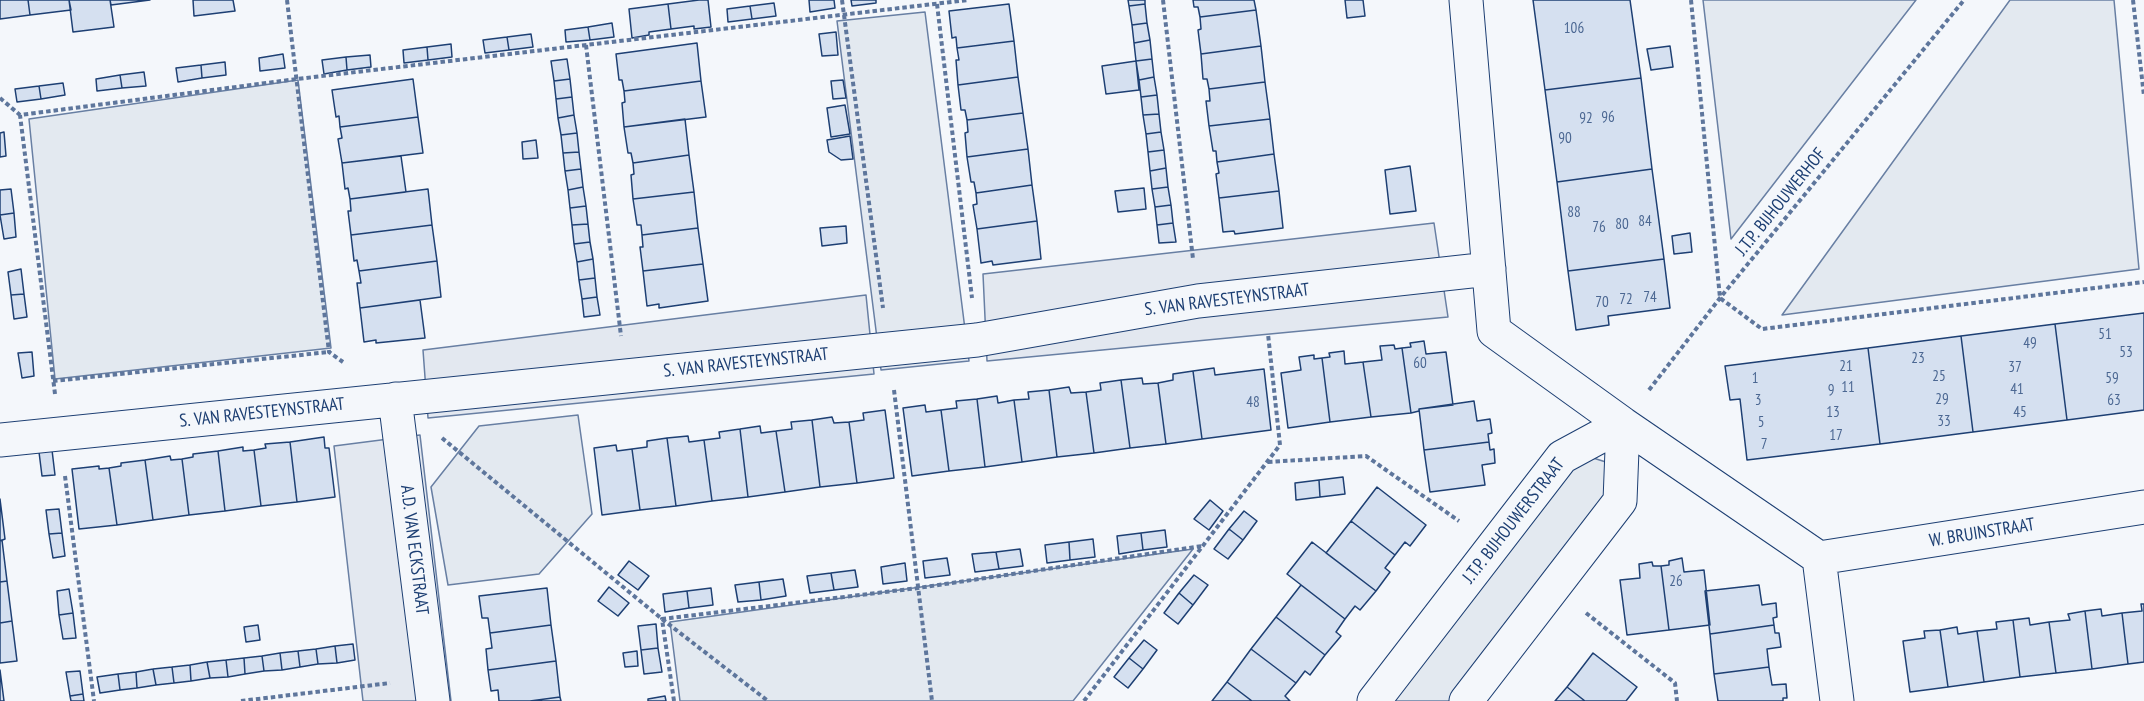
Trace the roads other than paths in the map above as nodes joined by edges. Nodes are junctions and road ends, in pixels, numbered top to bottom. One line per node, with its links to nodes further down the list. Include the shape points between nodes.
1 (1466, 0): 2 (street)
2 (1489, 269): 3 (street, S. VAN RAVESTEYNSTRAAT, via 1198,301 977,340); 4 (street, via 1494,331)
3 (395, 399): 5 (street, S. VAN RAVESTEYNSTRAAT); 8 (street, A.D. VAN ECKSTRAAT)
4 (1623, 424): 7 (street); 9 (street, J.T.P. BIJHOUWERSTRAAT, via 1562,457); 10 (street, via 1620,501)
5 (0, 440)
6 (2144, 507): 7 (street, W. BRUINSTRAAT)
7 (1819, 558): 11 (street)
8 (432, 689)
9 (1374, 701)
10 (1466, 701)
11 (1837, 701)

